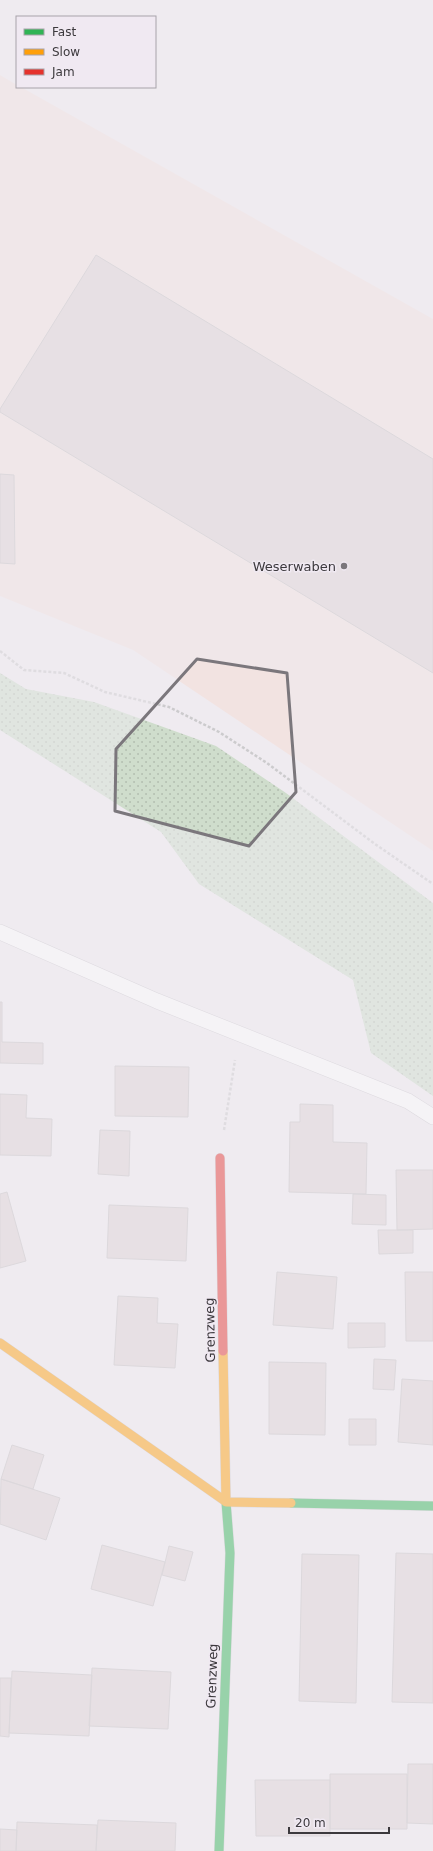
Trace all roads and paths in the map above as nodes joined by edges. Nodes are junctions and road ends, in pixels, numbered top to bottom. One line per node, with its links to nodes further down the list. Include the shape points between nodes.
1 (0, 651): 2 (path, via 24,670 64,673 104,692 169,707 218,732 268,763 375,844)
2 (433, 884)
3 (0, 932): 4 (lane, via 156,1001)
4 (239, 1034): 5 (lane, via 408,1101); 6 (path)
5 (433, 1117)
6 (220, 1158): 8 (street, Grenzweg)
7 (0, 1343): 8 (street)
8 (226, 1502): 9 (street); 10 (street, Grenzweg, via 230,1553)
9 (433, 1506)
10 (219, 1851)

